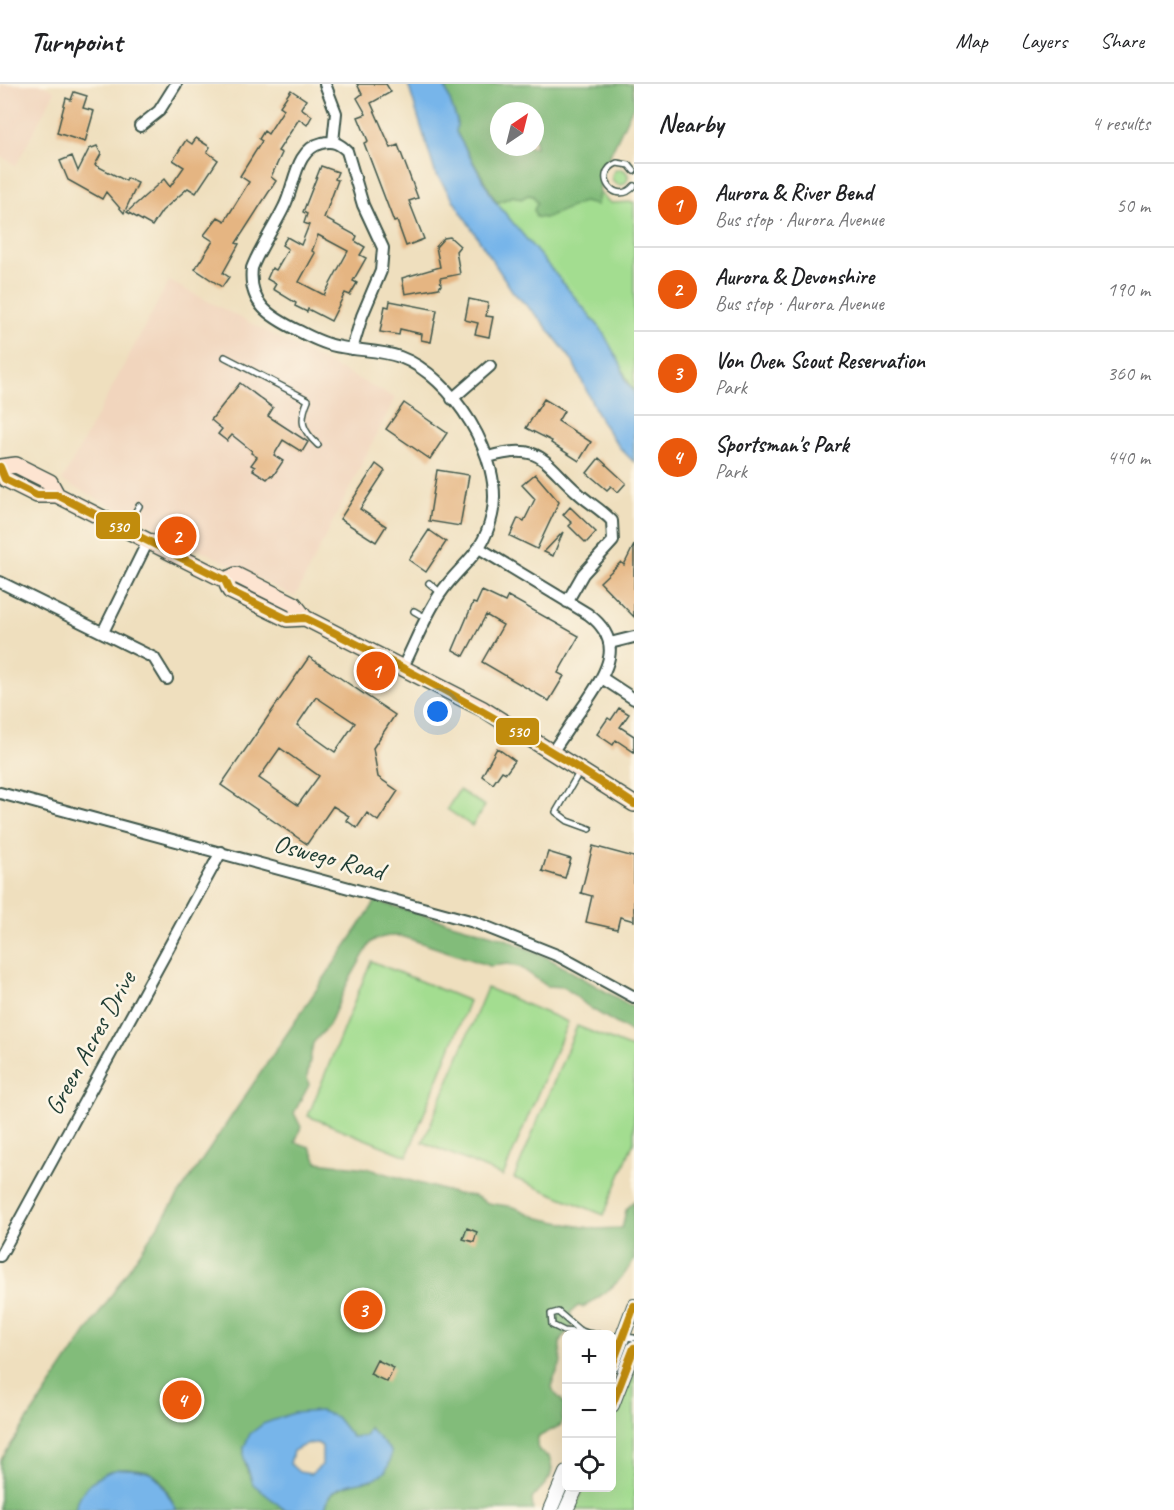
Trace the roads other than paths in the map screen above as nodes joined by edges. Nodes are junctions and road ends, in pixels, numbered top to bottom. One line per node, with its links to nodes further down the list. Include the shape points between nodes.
1 (176, 84): 3 (street, via 159,111)
2 (325, 84): 4 (street, via 336,113)
3 (140, 126)
4 (333, 141): 7 (street, via 349,156 363,205 383,248 381,271); 7 (street, via 317,144 305,152 288,199 252,268 252,291 261,308 274,319 327,344)
5 (634, 171): 6 (lane, via 629,165 617,163 608,169 605,179 609,189 618,194)
6 (634, 186)
7 (352, 349): 10 (street, via 390,354 412,363 432,376)
8 (225, 357): 11 (lane, via 308,400 302,425)
9 (490, 366): 10 (street)
10 (452, 399): 12 (street, via 476,431)
11 (318, 445)
12 (488, 457): 17 (street, via 494,501 486,536); 21 (street, via 518,452 537,455 612,520 614,541 583,574)
13 (1, 468): 15 (main road, via 16,465 50,482 57,495)
14 (139, 506): 15 (lane)
15 (126, 529): 16 (main road)
16 (148, 541): 24 (street); 27 (main road, via 225,580 230,591 287,619 305,618)
17 (479, 548): 20 (street); 21 (street)
18 (0, 582): 24 (street)
19 (429, 583): 20 (lane)
20 (441, 593): 23 (street)
21 (567, 602): 26 (street, via 597,620)
22 (414, 611): 23 (lane)
23 (427, 619): 27 (street)
24 (103, 632): 29 (street, via 153,658)
25 (634, 638): 26 (street)
26 (610, 643): 28 (street, via 609,665)
27 (403, 667): 31 (main road)
28 (602, 678): 30 (street); 31 (street)
29 (167, 679)
30 (634, 699)
31 (553, 751): 32 (main road)
32 (581, 769): 34 (main road); 35 (lane, via 556,812)
33 (0, 793): 36 (street, Oswego Road)
34 (634, 804)
35 (590, 829)
36 (221, 852): 37 (street, Oswego Road, via 507,933); 38 (street, Green Acres Drive)
37 (634, 997)
38 (0, 1256)
39 (634, 1306): 41 (street)
40 (589, 1334): 40 (lane, via 556,1329 550,1322 551,1314 558,1312)
41 (628, 1337): 43 (street)
42 (634, 1348): 44 (street)
43 (616, 1358)
44 (616, 1395)
45 (562, 1484): 47 (street)
46 (574, 1492): 48 (street)
47 (550, 1510)
48 (566, 1510)

